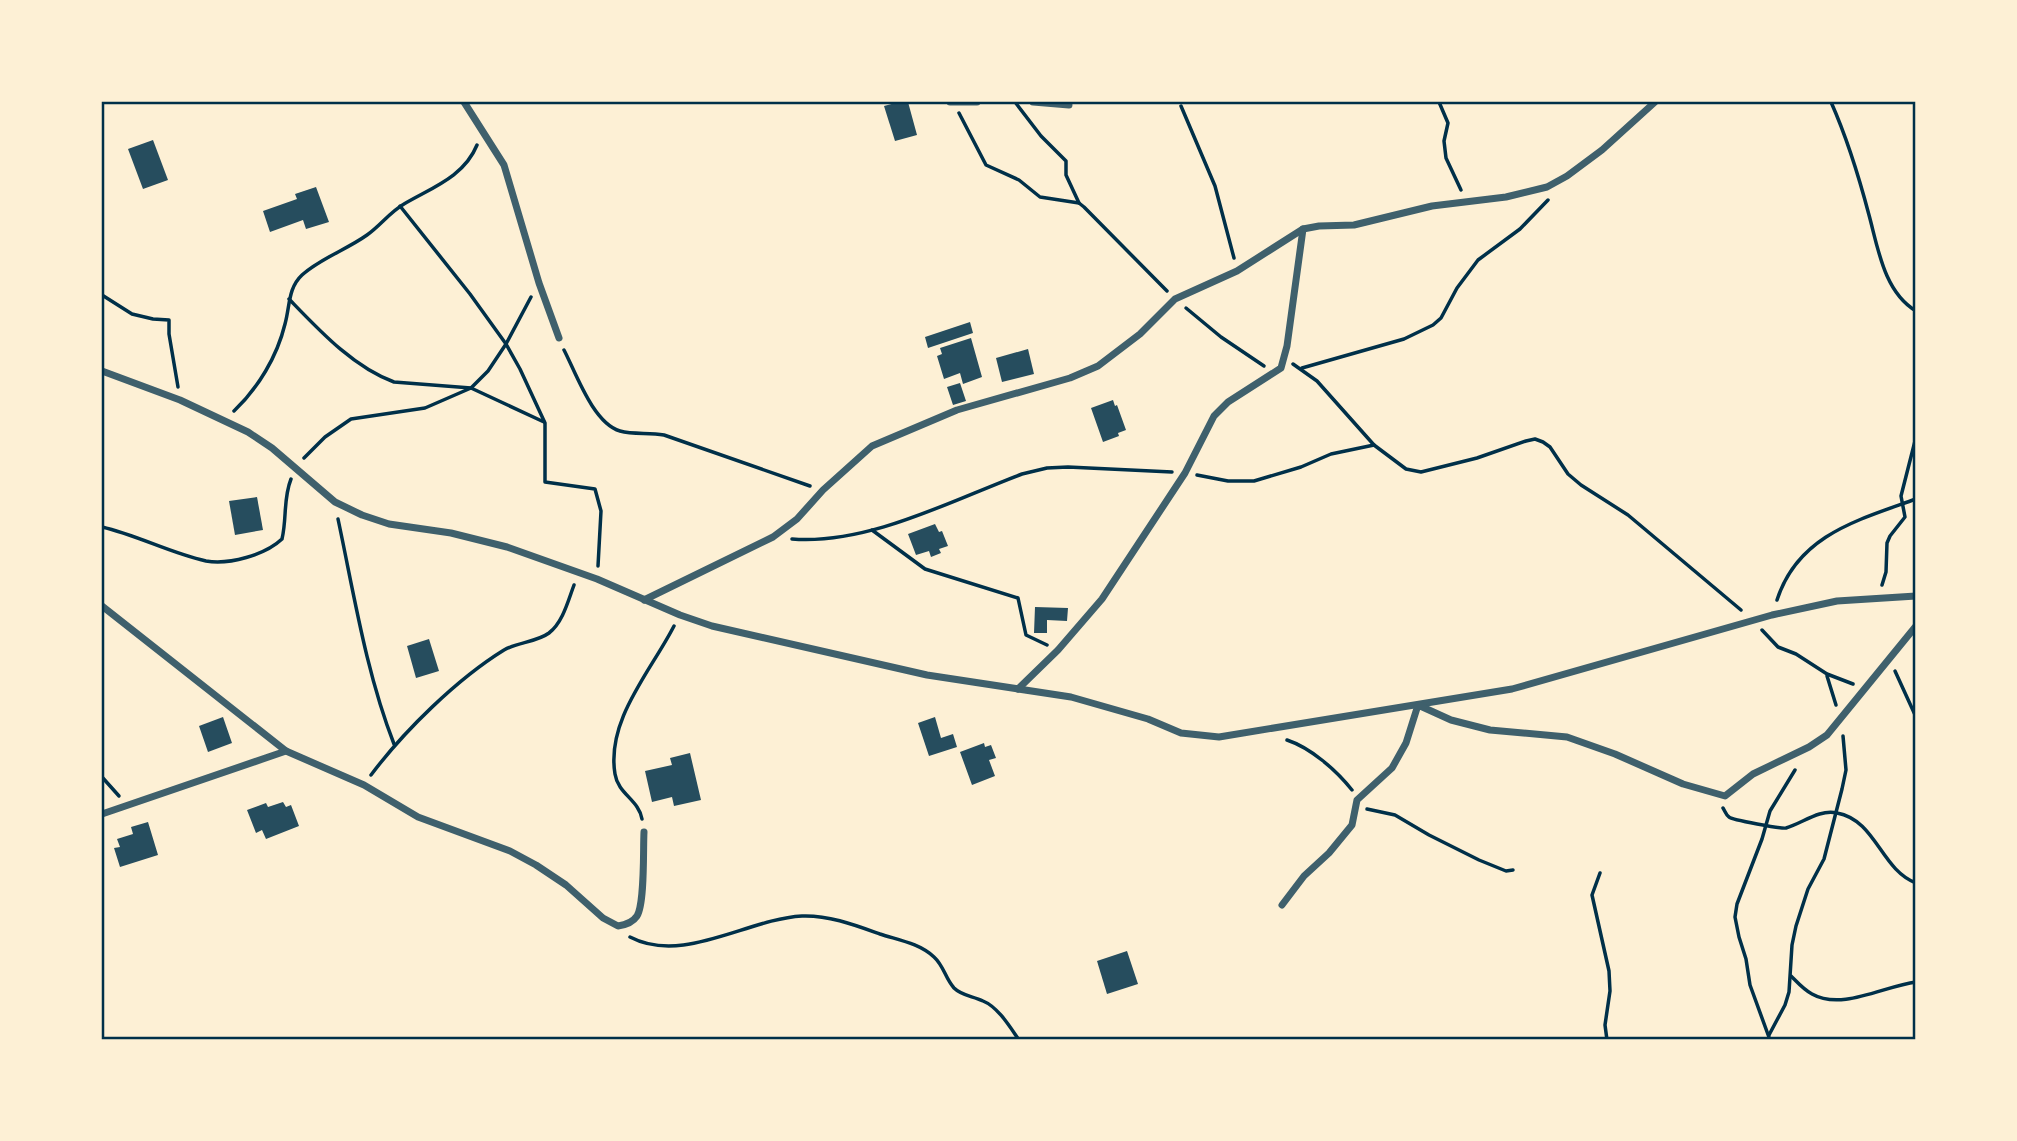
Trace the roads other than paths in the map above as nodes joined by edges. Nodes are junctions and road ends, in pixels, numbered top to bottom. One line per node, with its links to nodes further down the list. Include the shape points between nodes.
1 (464, 102): 8 (street, via 504,165)
2 (951, 102): 3 (street)
3 (978, 102)
4 (1033, 102): 6 (street)
5 (1655, 102): 7 (street, via 1602,150 1547,187 1354,225)
6 (1069, 105)
7 (1303, 229): 11 (street, via 1237,271 1175,299 1098,366 1070,379 957,410 873,446 773,537); 14 (street, via 1285,360 1275,374 1228,402 1214,416 1185,473 1101,599)
8 (559, 338)
9 (102, 371): 11 (street, via 180,400 264,442 335,502 362,515 507,547)
10 (1916, 596): 15 (street, via 1836,601 1772,615 1511,689)
11 (644, 600): 14 (street, via 712,626 927,675)
12 (102, 606): 16 (street)
13 (1916, 626): 15 (street, via 1827,735 1753,774 1725,796 1567,737 1490,730)
14 (1018, 689): 15 (street, via 1071,697 1181,733 1219,737)
15 (1418, 705): 19 (street, via 1392,768 1357,800 1352,825)
16 (286, 751): 17 (street); 18 (street, via 364,785 418,817 510,851 566,885 618,926 637,917)
17 (102, 814)
18 (644, 832)
19 (1282, 905)

